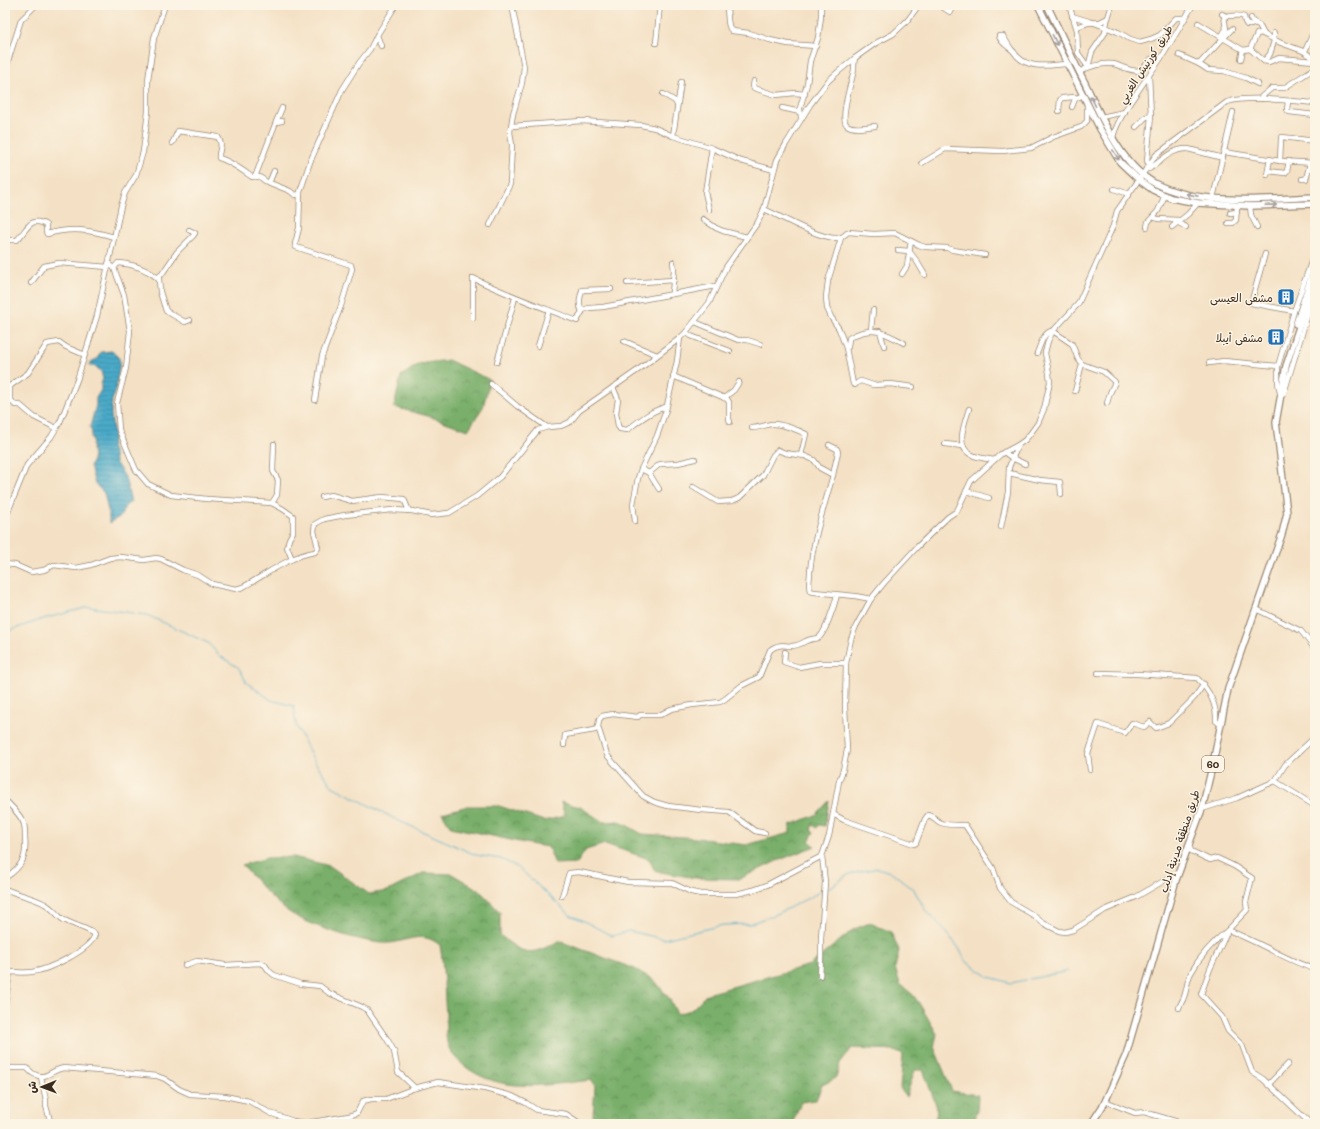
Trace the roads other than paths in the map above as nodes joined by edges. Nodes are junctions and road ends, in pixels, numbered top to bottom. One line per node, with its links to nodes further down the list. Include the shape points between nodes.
1 (36, 5): 49 (street, via 21,20)
2 (165, 5): 125 (street, via 154,38 143,152 136,175 125,192)
3 (396, 5): 29 (street)
4 (512, 5): 79 (street, via 524,67)
5 (660, 5): 32 (street)
6 (726, 5): 34 (street, via 729,27 732,31 749,33 780,43)
7 (821, 5): 34 (street)
8 (919, 5): 41 (street, via 893,34)
9 (938, 5): 10 (street, via 950,12)
10 (953, 5)
11 (1038, 5): 47 (main road, one-way to 47)
12 (1047, 5): 52 (main road)
13 (1069, 5): 16 (street)
14 (1112, 5): 17 (street)
15 (1193, 5): 18 (street, طريق كورنيش الغربي)
16 (1072, 16): 20 (street); 23 (street)
17 (1108, 18): 20 (street); 24 (street)
18 (1185, 18): 24 (street, via 1175,19 1160,35 1140,42); 53 (street, طريق كورنيش الغربي)
19 (1251, 18): 22 (street)
20 (1092, 22): 23 (street); 24 (street)
21 (1198, 23): 30 (street)
22 (1256, 23): 28 (street); 30 (street, via 1250,26 1246,24 1244,17 1223,15 1226,28)
23 (1076, 27): 50 (street, via 1078,51)
24 (1106, 28): 50 (street, via 1092,52)
25 (1232, 29): 30 (street)
26 (1315, 32): 38 (street)
27 (1274, 33): 31 (street)
28 (1264, 34): 31 (street); 36 (street, via 1257,34)
29 (377, 35): 33 (street); 103 (street, via 342,90 310,162)
30 (1222, 38): 37 (street); 48 (street)
31 (1274, 40): 38 (street); 40 (street)
32 (656, 43)
33 (381, 46)
34 (816, 46): 58 (street, via 810,61)
35 (1011, 49): 47 (street, via 1018,57 1034,65)
36 (1250, 49): 37 (street); 46 (street)
37 (1243, 50): 43 (street)
38 (1305, 51): 45 (street)
39 (1178, 55): 48 (street)
40 (1270, 55): 44 (street); 46 (street)
41 (855, 58): 76 (street, via 828,81); 80 (street, via 846,103 845,124)
42 (1151, 59): 50 (street, via 1136,71 1113,64)
43 (1241, 59)
44 (1276, 59): 45 (street); 46 (street)
45 (1315, 60)
46 (1264, 61)
47 (1066, 64): 59 (main road)
48 (1199, 64): 56 (street, via 1208,70 1224,71)
49 (5, 67)
50 (1088, 67): 52 (street)
51 (1315, 68): 60 (street, via 1284,88 1272,88)
52 (1079, 72): 75 (main road, one-way to 52)
53 (1149, 76): 71 (street, طريق كورنيش الغربي); 74 (street)
54 (754, 81): 58 (street, via 754,88 776,95)
55 (681, 82): 65 (street)
56 (1258, 84)
57 (662, 94): 65 (street, via 675,101)
58 (805, 94): 70 (street)
59 (1083, 95): 61 (street); 64 (main road)
60 (1261, 99): 62 (street); 94 (street, via 1227,102 1156,155)
61 (1075, 100): 66 (street); 69 (street, via 1062,98)
62 (1288, 101): 63 (street); 73 (street, via 1289,112)
63 (1315, 102)
64 (1086, 103): 92 (street, via 1087,120 1081,127 1031,148 1003,151 945,149); 100 (main road, one-way to 100, via 1120,162)
65 (677, 105): 82 (street)
66 (1072, 107)
67 (282, 108): 78 (street)
68 (782, 108): 70 (street)
69 (1059, 111)
70 (800, 112): 76 (street)
71 (1125, 112): 75 (street, طريق كورنيش الغربي); 83 (street, طريق كورنيش الغربي)
72 (1233, 112): 87 (street)
73 (1315, 115)
74 (1150, 116): 81 (street); 94 (street, via 1147,161)
75 (1101, 117): 83 (main road)
76 (801, 118): 95 (street)
77 (282, 121): 78 (street)
78 (276, 122): 98 (street)
79 (512, 126): 82 (street, via 582,121 641,124); 119 (street, via 510,184)
80 (875, 126)
81 (1136, 127)
82 (673, 136): 86 (street)
83 (1113, 139): 97 (main road, via 1130,163)
84 (1315, 141): 90 (street, via 1282,137)
85 (172, 143): 98 (street, via 178,131 218,137 221,146 219,158)
86 (712, 148): 95 (street, via 741,161); 113 (street, via 705,192)
87 (1224, 152): 88 (street); 89 (street)
88 (1223, 158): 97 (street, via 1182,149 1170,153 1151,169); 107 (street)
89 (1270, 159): 90 (street); 91 (street, via 1268,173 1286,172)
90 (1280, 161): 91 (street)
91 (1289, 162): 93 (street)
92 (922, 163)
93 (1313, 163): 99 (street, via 1306,179)
94 (1149, 164): 97 (street)
95 (774, 170): 111 (street)
96 (274, 171): 101 (street)
97 (1144, 171): 100 (street); 107 (main road, one-way to 97, via 1192,196 1168,189 1156,184)
98 (255, 177): 101 (street)
99 (1302, 179)
100 (1139, 180): 104 (street); 105 (main road)
101 (270, 183): 103 (street, via 295,195)
102 (1114, 189): 104 (street)
103 (300, 194): 187 (street, via 300,228 296,247 351,265 352,269 322,356)
104 (1129, 194): 160 (street, via 1117,211 1113,226 1078,304)
105 (1165, 195): 108 (main road); 115 (street)
106 (1315, 197): 107 (main road)
107 (1213, 198)
108 (1198, 203): 112 (main road); 117 (street)
109 (1315, 204): 110 (main road, one-way to 109)
110 (1250, 206): 112 (main road); 123 (street)
111 (764, 209): 126 (street); 127 (street, via 814,233)
112 (1237, 209): 114 (street); 118 (street, via 1234,222)
113 (709, 210)
114 (1230, 213)
115 (1153, 217): 117 (street); 120 (street)
116 (703, 219): 126 (street, via 723,231)
117 (1178, 221): 121 (street); 122 (street)
118 (1228, 223)
119 (490, 225)
120 (1146, 227)
121 (1172, 227)
122 (1186, 227)
123 (1257, 227)
124 (189, 230): 141 (street, via 195,233)
125 (114, 237): 128 (street, via 83,230 47,234 46,225 36,221 31,222 17,240); 136 (street)
126 (747, 237): 146 (street)
127 (841, 238): 129 (street, via 848,232 895,233); 168 (street, via 828,281 826,297 827,308)
128 (5, 240)
129 (911, 241): 132 (street); 134 (street, via 925,247)
130 (898, 250): 132 (street)
131 (1315, 251): 153 (street)
132 (909, 252): 139 (street, via 907,266); 140 (street)
133 (1265, 254): 153 (street, via 1251,303)
134 (985, 255)
135 (673, 262): 143 (street)
136 (108, 265): 138 (street); 144 (street, via 59,263 44,266); 171 (street)
137 (1315, 265): 185 (main road, طريق منطقة مدينة إدلب, via 1282,368)
138 (114, 268): 141 (street, via 118,263 130,264 152,273); 216 (street, via 124,295 130,331 126,368 117,404 119,430 136,470 148,484 171,495)
139 (902, 274)
140 (925, 275)
141 (157, 278): 156 (street, via 166,311 185,322)
142 (1315, 279): 185 (main road, طريق منطقة مدينة إدلب, via 1286,366)
143 (674, 280): 145 (street); 149 (street)
144 (31, 283)
145 (627, 283)
146 (716, 286): 149 (street); 157 (street, via 709,303)
147 (611, 289): 154 (street, via 582,290 579,307)
148 (1315, 291): 185 (street, via 1284,392)
149 (672, 294): 154 (street, via 589,308)
150 (515, 298): 151 (street); 155 (street, via 473,278); 173 (street)
151 (549, 310): 154 (street, via 577,321); 166 (street)
152 (873, 310): 158 (street)
153 (1294, 311): 176 (street)
154 (582, 312)
155 (473, 318)
156 (190, 320)
157 (695, 322): 161 (street); 165 (street, via 738,340)
158 (871, 330): 159 (street); 168 (street, via 849,338)
159 (880, 331): 164 (street); 167 (street)
160 (1054, 331): 170 (street, via 1047,333 1043,338); 175 (street, via 1072,344); 198 (street, via 1045,353 1050,382 1044,410 1030,434)
161 (686, 332): 162 (street); 169 (street)
162 (680, 338): 172 (street); 177 (street)
163 (624, 341): 172 (street)
164 (904, 343)
165 (760, 344)
166 (538, 346)
167 (884, 346)
168 (846, 348): 182 (street, via 854,385 861,381 873,385)
169 (730, 351)
170 (1037, 353)
171 (85, 355): 180 (street, via 59,342 48,344 28,373); 193 (street)
172 (658, 355): 181 (street)
173 (497, 362)
174 (1209, 363): 176 (street, via 1224,361)
175 (1082, 364): 184 (street); 188 (street, via 1104,372 1115,382)
176 (1278, 366): 185 (street)
177 (673, 376): 186 (street); 189 (street)
178 (739, 382): 186 (street)
179 (491, 384): 192 (street)
180 (10, 386): 183 (street); 193 (street, via 10,399 15,405 20,405)
181 (613, 387): 189 (street, via 618,399 616,413 620,429 627,430 644,417); 192 (street, via 579,411 570,422)
182 (913, 387)
183 (5, 391)
184 (1075, 391)
185 (1281, 394): 225 (main road, طريق منطقة مدينة إدلب / 60, via 1276,422 1287,513)
186 (724, 398): 191 (street, via 729,402)
187 (315, 400)
188 (1107, 403)
189 (666, 407): 206 (street, via 657,436)
190 (969, 409): 199 (street, via 963,429)
191 (730, 422)
192 (548, 427): 217 (street, via 538,430 500,477 456,509 449,513 431,515)
193 (56, 428): 218 (street, via 27,465)
194 (752, 428): 201 (street, via 774,424 806,434)
195 (274, 444): 216 (street, via 273,471 278,480 277,495)
196 (944, 444): 199 (street)
197 (829, 445): 209 (street, via 838,452)
198 (1018, 445): 200 (street); 202 (street)
199 (963, 446): 204 (street, via 970,455)
200 (1004, 452): 202 (street); 204 (street)
201 (801, 455): 209 (street, via 814,460 820,468); 210 (street, via 778,450 763,474 739,498 732,501 718,502)
202 (1012, 458): 205 (street); 207 (street)
203 (695, 459): 208 (street, via 660,464)
204 (994, 460): 212 (street, via 971,482)
205 (1026, 464)
206 (641, 469): 208 (street); 219 (street, via 633,504)
207 (1009, 473): 213 (street, via 1060,482); 220 (street)
208 (650, 474): 211 (street)
209 (833, 475): 223 (street, via 819,521 810,564 809,586 814,592)
210 (693, 487)
211 (659, 489)
212 (966, 491): 215 (street); 224 (street, via 957,511 918,546)
213 (1061, 494)
214 (322, 497): 217 (street, via 331,495 352,500 382,497 404,499)
215 (989, 498)
216 (272, 503): 221 (street, via 293,516 293,532 287,547)
217 (409, 511): 221 (street, via 392,510 324,519 315,524 318,548 315,552)
218 (5, 519)
219 (636, 521)
220 (1001, 527)
221 (292, 559): 222 (street, via 236,589 212,584 198,575 156,558 110,558 76,568 54,565 31,572 16,565)
222 (5, 564)
223 (838, 595): 224 (street); 232 (street, via 821,636 798,645 773,647 759,677 741,686 720,702 671,709 660,715 602,716)
224 (871, 599): 228 (street, via 856,626)
225 (1256, 609): 226 (street, via 1301,631); 231 (main road, طريق منطقة مدينة إدلب / 60, via 1228,689)
226 (1315, 649)
227 (784, 652): 228 (street, via 784,662 799,667 820,663)
228 (846, 663): 240 (street, via 847,750)
229 (1098, 673): 230 (street, via 1197,678)
230 (1204, 684): 231 (street, via 1217,712 1216,721); 235 (street, via 1169,723 1156,728 1150,722 1144,727 1132,723 1125,733 1098,724 1088,754)
231 (1221, 725): 239 (main road, طريق منطقة مدينة إدلب / 60)
232 (598, 727): 234 (street, via 587,732 565,735); 241 (street, via 607,754 643,796 668,806 729,812 755,831)
233 (1315, 737): 236 (street, via 1285,764)
234 (564, 745)
235 (1090, 770)
236 (1275, 781): 238 (street); 239 (street, via 1237,798)
237 (5, 800): 245 (street, via 24,824 26,844 22,863)
238 (1315, 806)
239 (1202, 809): 242 (main road, طريق منطقة مدينة إدلب / 60)
240 (833, 814): 243 (street); 244 (street, via 914,844 928,815 941,823 965,825 993,868 1000,888 1010,902 1059,931 1073,930 1105,910 1136,897)
241 (765, 833)
242 (1189, 844): 244 (main road, طريق منطقة مدينة إدلب / 60); 248 (street, via 1192,851 1210,860 1217,858 1252,878 1246,902 1247,910)
243 (822, 856): 247 (street, via 767,885 736,894 701,894 672,883 628,882 579,872 569,873); 252 (street, via 825,882)
244 (1179, 872): 260 (main road, طريق منطقة مدينة إدلب / 60, via 1126,1055)
245 (5, 878)
246 (5, 888): 251 (street, via 14,894 46,904 62,919 95,934 94,939 78,954 52,966 33,972)
247 (562, 896)
248 (1228, 930): 250 (street, via 1285,958); 254 (street, via 1203,954 1191,973); 258 (street, via 1201,994 1222,1018 1228,1031 1242,1045 1252,1072)
249 (185, 965): 259 (street, via 197,961 225,965 260,963 274,975 301,984 320,986 362,1007 370,1013 394,1051 398,1072)
250 (1315, 969)
251 (7, 973): 253 (street)
252 (820, 976)
253 (5, 1004)
254 (1179, 1008)
255 (1288, 1064): 258 (street)
256 (5, 1068): 257 (street, via 27,1068 32,1074)
257 (41, 1077): 259 (street, via 64,1068 157,1076 190,1094 225,1096 249,1101 270,1113 306,1123 350,1116 357,1113 363,1101 386,1099); 261 (street)
258 (1268, 1085): 265 (street)
259 (414, 1088): 262 (street, via 438,1082 485,1089 512,1096 537,1110 566,1114)
260 (1105, 1102): 263 (main road, طريق منطقة مدينة إدلب / 60); 264 (street, via 1135,1113 1144,1112)
261 (51, 1124)
262 (581, 1124)
263 (1091, 1124)
264 (1185, 1124)
265 (1312, 1124)

